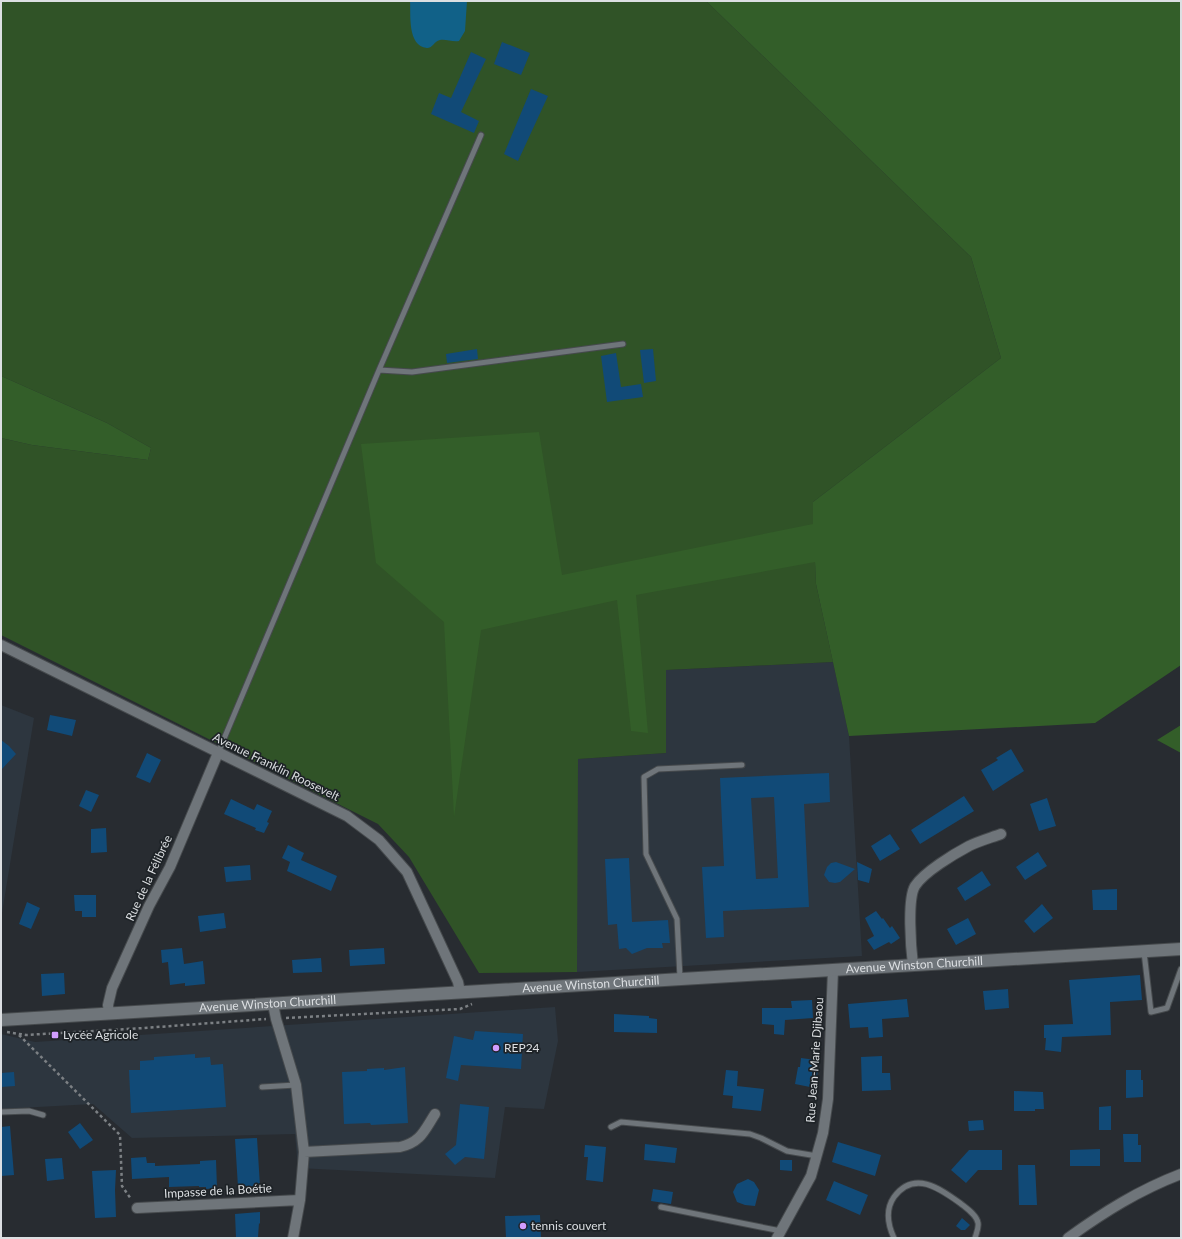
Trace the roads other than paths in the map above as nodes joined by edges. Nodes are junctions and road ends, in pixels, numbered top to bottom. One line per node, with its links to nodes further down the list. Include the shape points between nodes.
1 (481, 135): 3 (lane)
2 (623, 344): 3 (lane, via 412,372)
3 (379, 370): 5 (lane)
4 (1, 645): 5 (street, Avenue Franklin Roosevelt)
5 (218, 753): 14 (street, Avenue Franklin Roosevelt, via 347,816 379,840 407,872 458,982); 16 (street, Rue de la Félibrée, via 170,867 149,906 112,988 108,1005)
6 (742, 765): 13 (lane, via 658,769 644,777 646,854 677,919)
7 (1001, 834): 10 (street, via 969,846 930,870 915,886 911,897)
8 (1181, 949): 9 (main road, Avenue Winston Churchill)
9 (1144, 952): 10 (main road, Avenue Winston Churchill); 11 (lane, via 1151,1012 1167,1008)
10 (913, 965): 12 (main road, Avenue Winston Churchill)
11 (1181, 969)
12 (834, 970): 13 (main road, Avenue Winston Churchill); 25 (street, Rue Jean-Marie Djibaou, via 828,1099)
13 (680, 978): 14 (main road, Avenue Winston Churchill)
14 (460, 992): 15 (main road, Avenue Winston Churchill)
15 (273, 1004): 16 (main road, Avenue Winston Churchill); 18 (street)
16 (109, 1014): 17 (main road, Avenue Winston Churchill)
17 (1, 1020)
18 (296, 1085): 19 (lane); 24 (street)
19 (262, 1087)
20 (1, 1112): 22 (lane, via 29,1111)
21 (435, 1114): 24 (street, via 420,1138 400,1148)
22 (43, 1115)
23 (611, 1127): 25 (lane, via 627,1122 750,1134 787,1151)
24 (304, 1152): 27 (street)
25 (817, 1156): 30 (street, Rue Jean-Marie Djibaou, via 811,1176)
26 (1181, 1174): 34 (street, via 1128,1197)
27 (300, 1200): 28 (street, Impasse de la Boétie); 31 (street)
28 (137, 1208)
29 (661, 1208): 30 (lane)
30 (779, 1234)
31 (293, 1238)
32 (894, 1238): 33 (lane, via 888,1221 892,1200 906,1185 916,1183 930,1184 971,1212 979,1224)
33 (974, 1238)
34 (1068, 1238)

